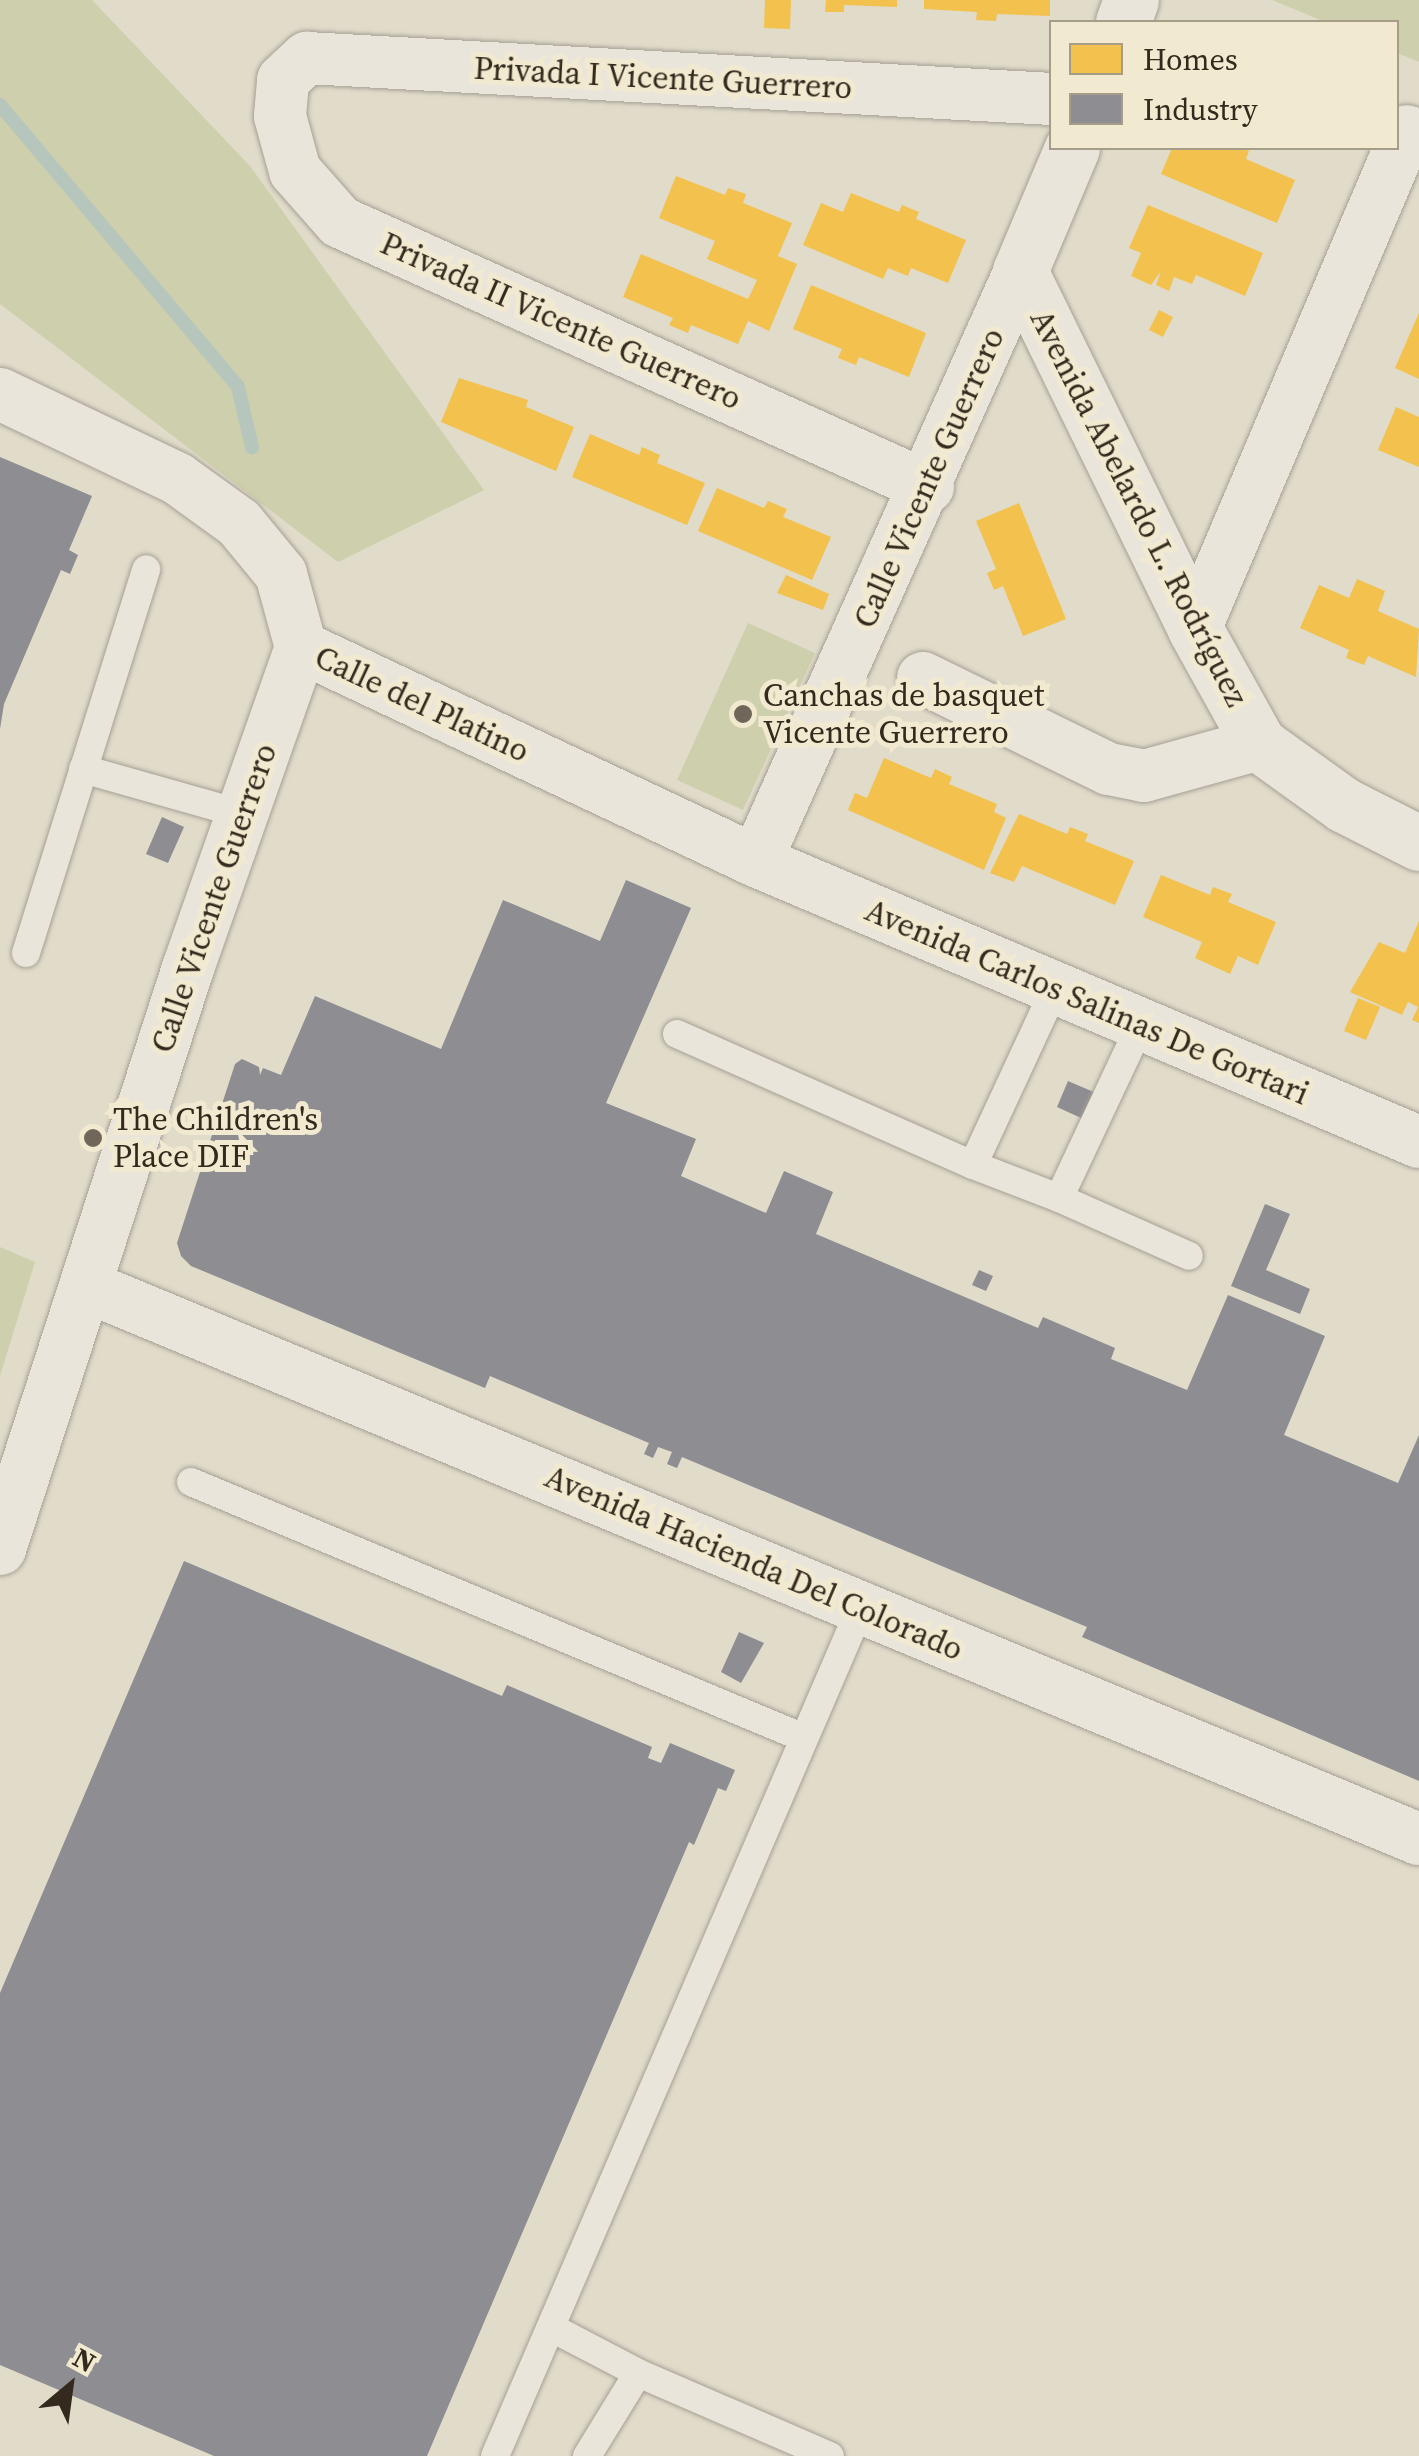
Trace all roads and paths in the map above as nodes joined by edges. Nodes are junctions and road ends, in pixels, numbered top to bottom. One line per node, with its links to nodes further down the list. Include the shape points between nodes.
1 (283, 80): 2 (street, Privada I Vicente Guerrero, via 307,58); 9 (street, Privada II Vicente Guerrero, via 280,116 295,170 340,222)
2 (1049, 99)
3 (1407, 131): 5 (street)
4 (1071, 150): 7 (street, Calle Vicente Guerrero)
5 (1399, 150)
6 (1399, 150): 11 (street)
7 (1020, 271): 9 (street, Calle Vicente Guerrero); 11 (street, Avenida Abelardo L. Rodríguez)
8 (0, 394): 12 (street, Calle del Platino, via 178,478 239,523 281,574)
9 (928, 487): 18 (street, Calle Vicente Guerrero)
10 (146, 569): 15 (lane)
11 (1196, 629): 14 (street, Avenida Abelardo L. Rodríguez)
12 (301, 648): 16 (street, Calle Vicente Guerrero); 18 (street, Calle del Platino)
13 (923, 678): 14 (street, Avenida Abelardo L. Rodríguez, via 1110,768 1144,776)
14 (1259, 744): 17 (street, Avenida Abelardo L. Rodríguez, via 1344,805)
15 (83, 768): 16 (lane); 19 (lane)
16 (242, 814): 27 (street, Calle Vicente Guerrero)
17 (1419, 843)
18 (756, 861): 20 (street, Avenida Carlos Salinas De Gortari)
19 (26, 953)
20 (1055, 988): 21 (street, Avenida Carlos Salinas De Gortari); 24 (lane)
21 (1141, 1024): 23 (street, Avenida Carlos Salinas De Gortari); 25 (lane)
22 (677, 1034): 24 (lane)
23 (1419, 1142)
24 (974, 1165): 25 (lane)
25 (1059, 1198): 26 (lane)
26 (1189, 1256)
27 (88, 1286): 29 (street, Calle Vicente Guerrero); 30 (street, Avenida Hacienda Del Colorado)
28 (191, 1482): 31 (lane)
29 (0, 1549)
30 (861, 1608): 31 (lane); 32 (street, Avenida Hacienda Del Colorado)
31 (804, 1738): 33 (lane)
32 (1419, 1839)
33 (552, 2328): 34 (lane); 35 (lane)
34 (638, 2374): 36 (lane); 37 (lane)
35 (495, 2456)
36 (587, 2456)
37 (830, 2456)

